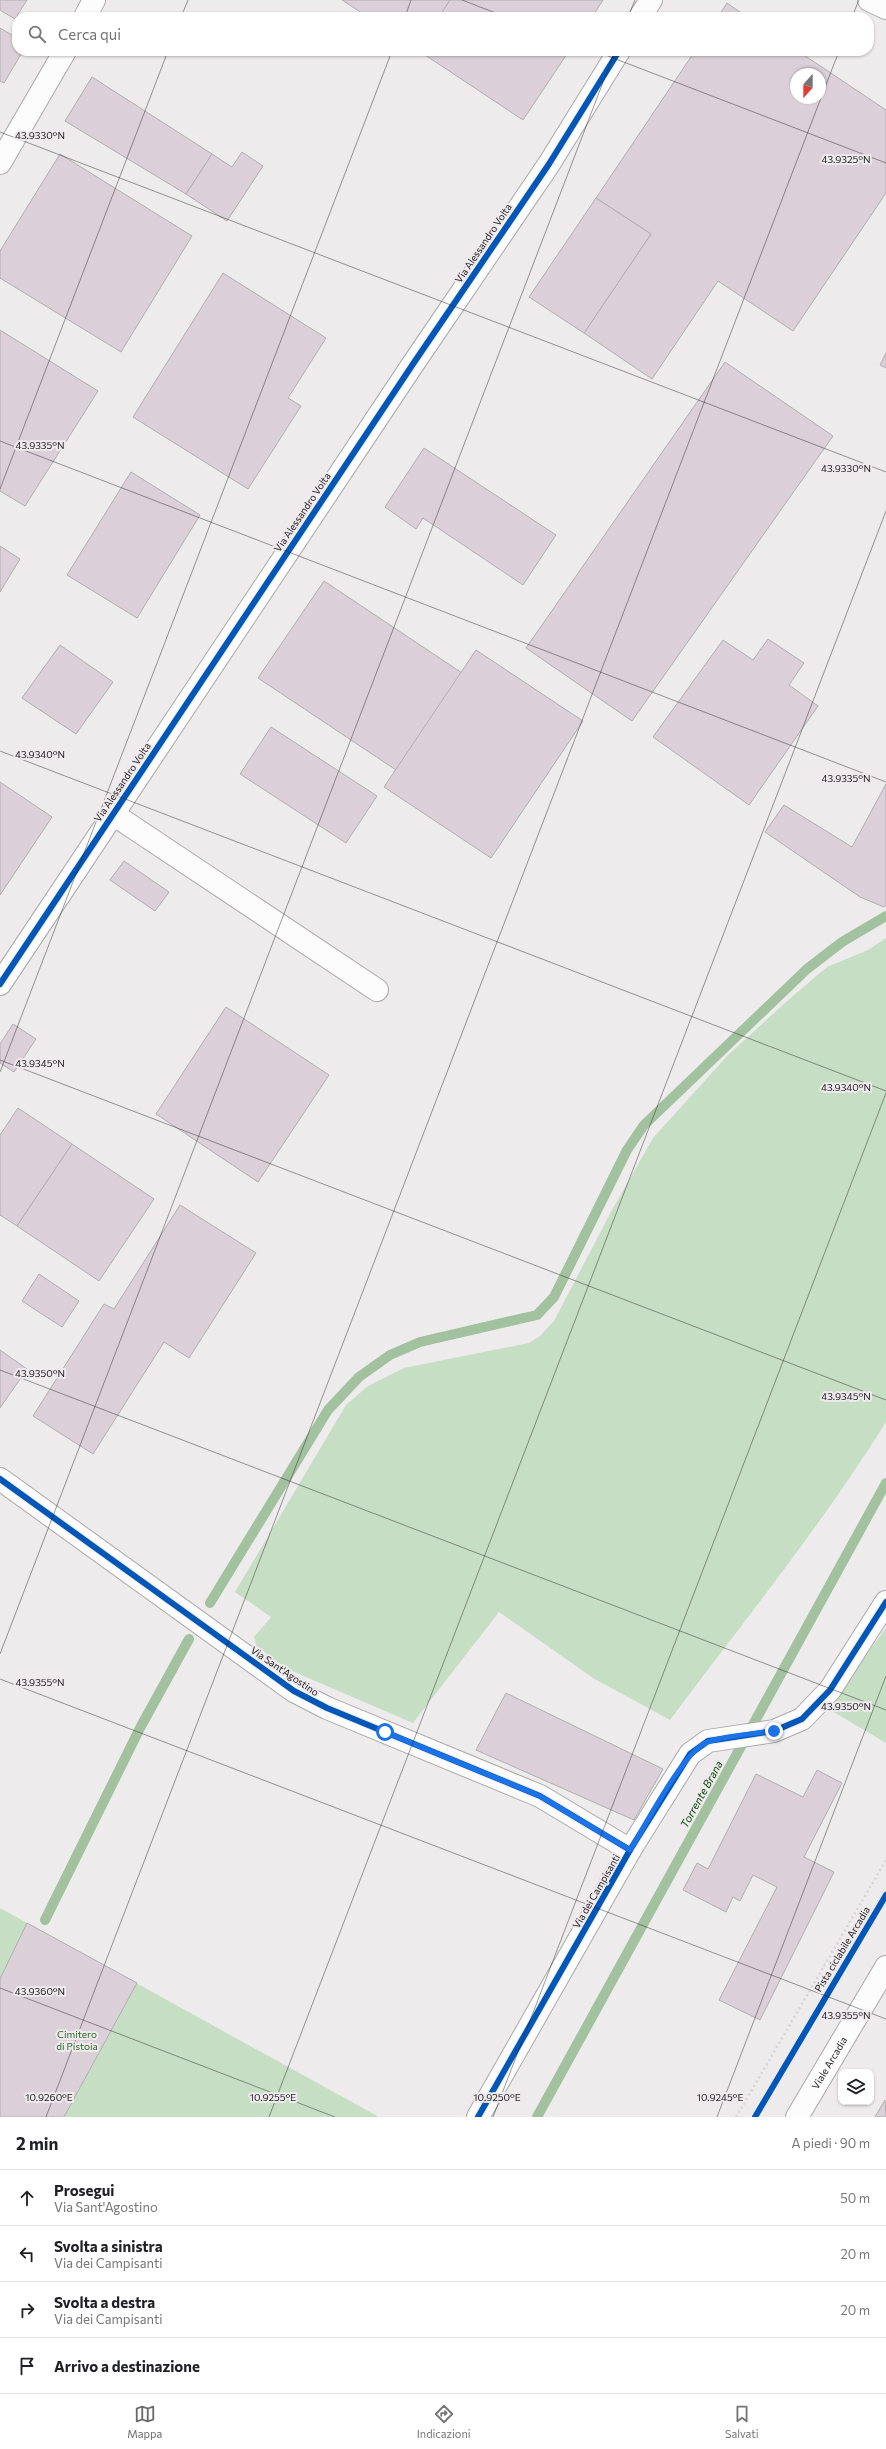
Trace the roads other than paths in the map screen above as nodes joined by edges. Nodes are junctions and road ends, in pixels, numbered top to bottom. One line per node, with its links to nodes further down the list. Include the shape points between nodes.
1 (94, 0): 5 (street)
2 (651, 0): 6 (street)
3 (869, 0): 4 (street)
4 (886, 8)
5 (88, 12)
6 (643, 12)
7 (62, 56): 9 (street)
8 (616, 56): 10 (street, Via Alessandro Volta, via 549,164)
9 (0, 163)
10 (113, 814): 11 (street, Via Alessandro Volta); 12 (street)
11 (0, 984)
12 (377, 990)
13 (0, 1479): 15 (street, Via Sant'Agostino, via 294,1691 327,1708 540,1796)
14 (886, 1602): 15 (street, Via dei Campisanti, via 830,1690 802,1720 774,1731 708,1741 690,1754)
15 (630, 1850): 17 (street, Via dei Campisanti)
16 (886, 1967): 18 (street, Viale Arcadia)
17 (478, 2117)
18 (797, 2117)

